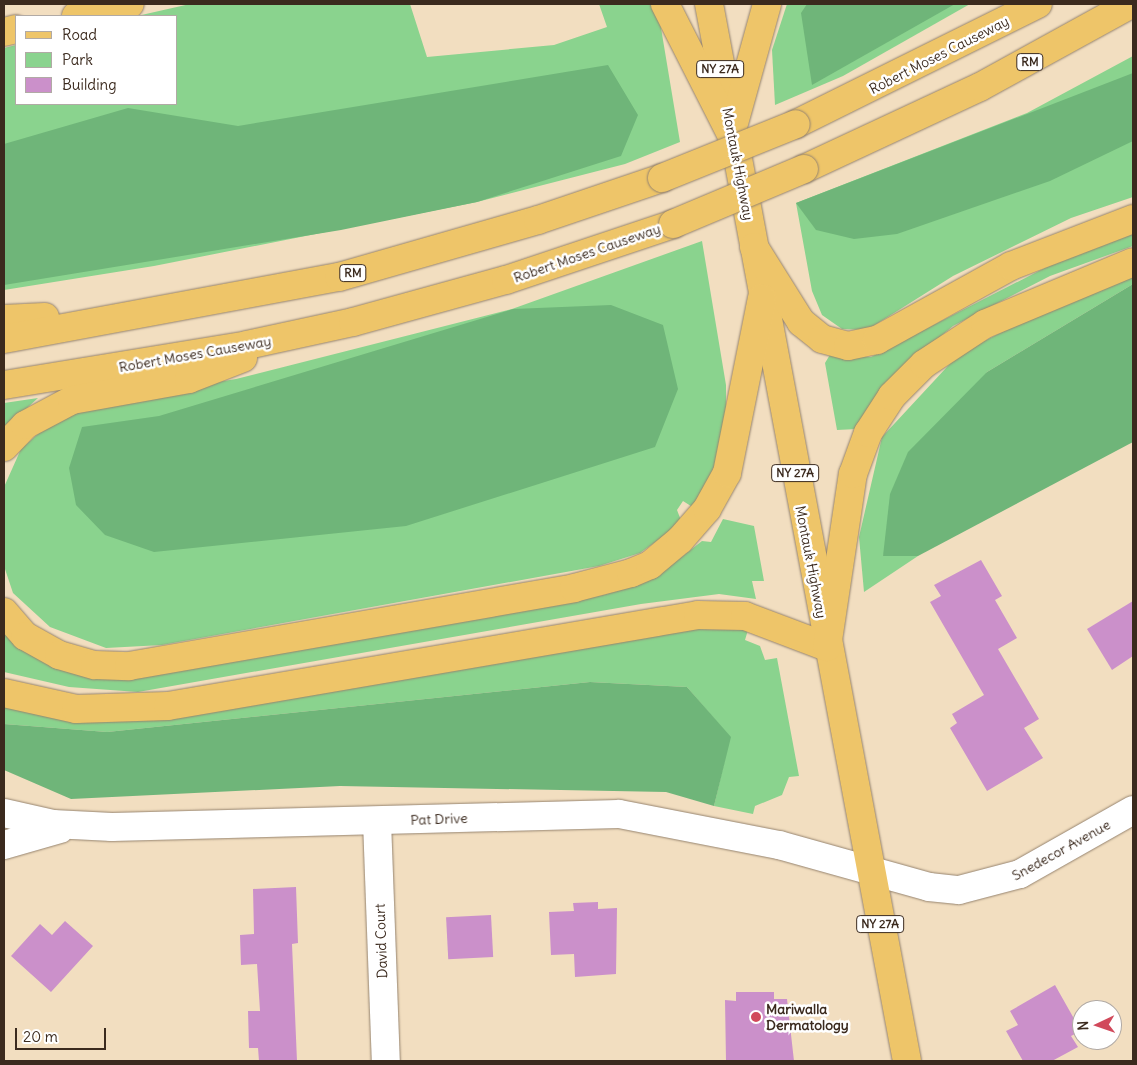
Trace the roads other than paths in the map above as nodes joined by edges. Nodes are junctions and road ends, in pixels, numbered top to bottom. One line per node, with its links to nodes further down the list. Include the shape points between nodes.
1 (130, 4): 7 (main road)
2 (665, 4): 8 (main road)
3 (709, 4): 8 (main road, Montauk Highway / NY 27A)
4 (767, 4): 8 (main road)
5 (1038, 4): 13 (main road, Robert Moses Causeway / RM, bridge, via 796,124 662,178 538,220 349,274)
6 (1131, 4): 15 (main road, Robert Moses Causeway / RM, bridge, via 980,87 804,169 672,224 454,296)
7 (80, 15)
8 (732, 134): 10 (main road, Montauk Highway / NY 27A)
9 (1133, 219): 10 (main road, via 1011,266 877,340 848,346 822,340 802,322)
10 (754, 247): 12 (main road, Montauk Highway / NY 27A)
11 (1133, 262): 20 (main road, via 985,324 930,360 892,396 868,433 853,474)
12 (762, 298): 19 (main road, via 727,473 707,509 680,540 650,565 631,573 581,586 129,666 95,665 58,656 25,636); 20 (main road, Montauk Highway / NY 27A)
13 (164, 311): 14 (main road); 16 (main road, Robert Moses Causeway / RM)
14 (4, 319)
15 (304, 333): 17 (main road, Robert Moses Causeway / RM); 18 (main road, via 189,379 72,400 25,426)
16 (4, 339)
17 (4, 386)
18 (4, 447)
19 (4, 612)
20 (827, 647): 21 (main road, via 752,618 698,615 168,706 76,709); 27 (main road, Montauk Highway / NY 27A)
21 (4, 693)
22 (1133, 810): 27 (street, Snedecor Avenue, via 1034,867 991,885 944,890)
23 (4, 813): 25 (street, Pat Drive)
24 (377, 821): 25 (street, Pat Drive); 27 (street, Pat Drive, via 620,814 780,845); 28 (street, David Court)
25 (72, 826): 26 (street)
26 (4, 845)
27 (869, 870): 29 (main road, Montauk Highway / NY 27A)
28 (386, 1061)
29 (907, 1061)

